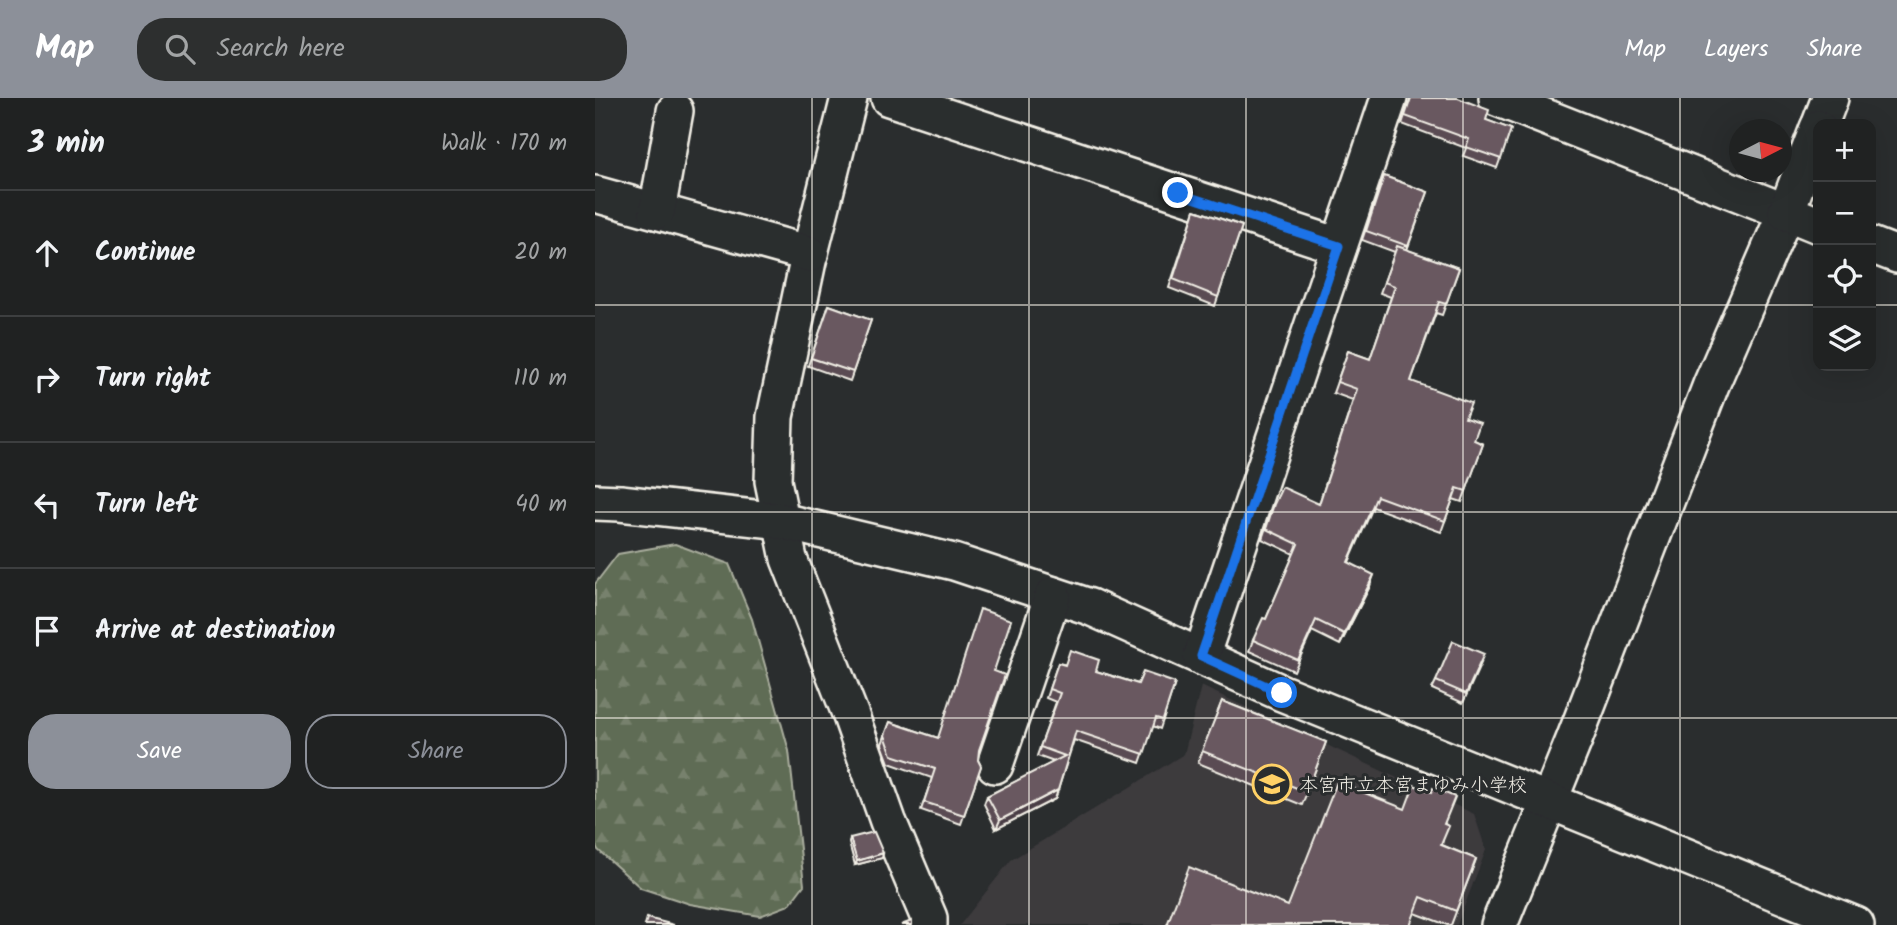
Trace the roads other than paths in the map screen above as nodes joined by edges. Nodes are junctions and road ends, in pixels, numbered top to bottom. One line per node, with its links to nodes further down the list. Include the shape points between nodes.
1 (849, 98): 15 (street)
2 (889, 98): 13 (street)
3 (1389, 98): 13 (street)
4 (1497, 98): 11 (street)
5 (1830, 98): 7 (street)
6 (675, 111): 10 (street)
7 (1822, 119)
8 (1813, 142): 11 (street)
9 (595, 194): 10 (street)
10 (657, 211): 15 (street)
11 (1786, 212): 12 (street); 22 (street, via 1711,385)
12 (1813, 223)
13 (1339, 246): 20 (street)
14 (1876, 247): 16 (street)
15 (810, 254): 18 (street, via 775,417 773,481)
16 (1897, 255)
17 (595, 502): 18 (street)
18 (781, 521): 19 (street, via 954,562); 23 (street, via 789,559)
19 (1053, 595): 20 (street); 21 (street)
20 (1201, 656): 22 (street)
21 (995, 765)
22 (1548, 801): 24 (street); 25 (street)
23 (929, 921)
24 (1499, 925)
25 (1856, 925)

